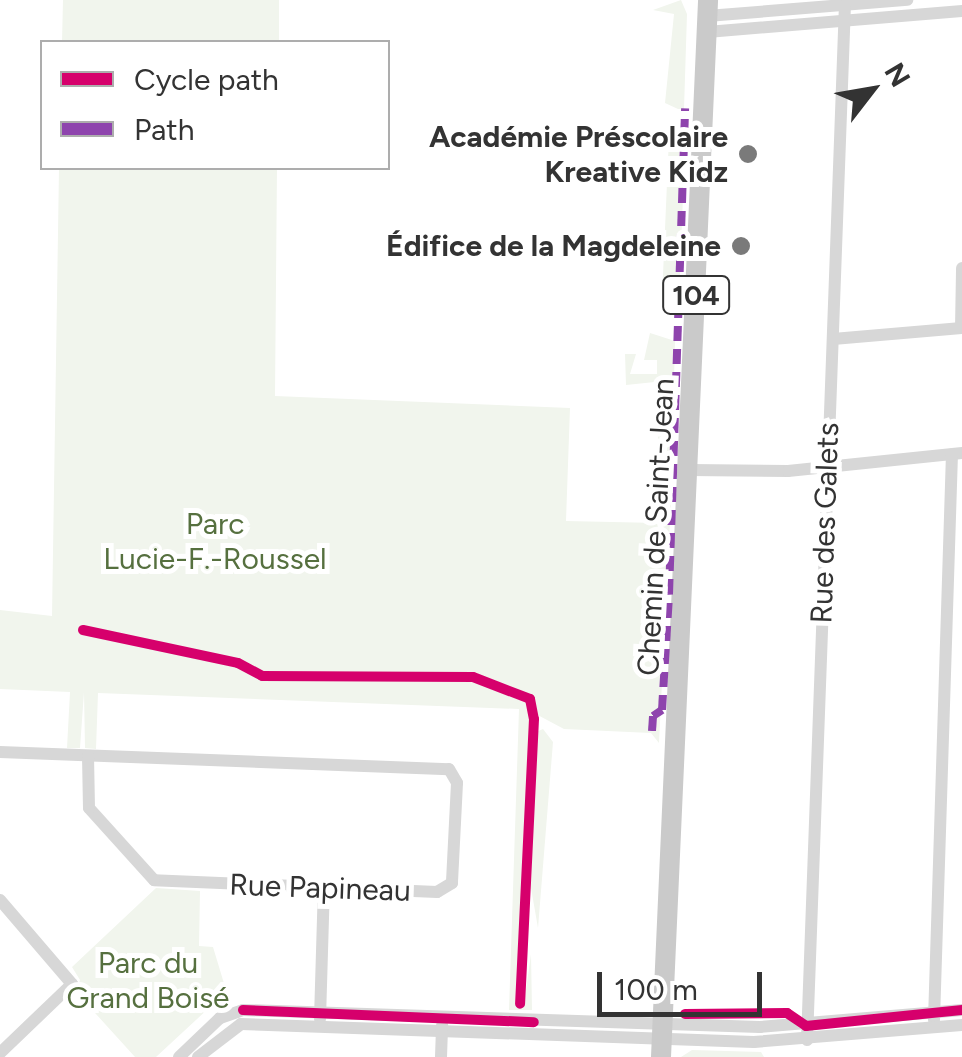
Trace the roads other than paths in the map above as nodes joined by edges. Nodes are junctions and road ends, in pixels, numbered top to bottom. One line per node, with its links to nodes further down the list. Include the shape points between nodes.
1 (907, 0): 2 (street)
2 (845, 6): 4 (street); 5 (street, Rue des Galets)
3 (962, 10): 5 (street)
4 (707, 16): 5 (street); 11 (main road, Chemin de Saint-Jean / 104)
5 (846, 22): 8 (street, Rue des Galets)
6 (962, 268): 7 (street)
7 (962, 328): 8 (street)
8 (833, 339): 10 (street, Rue des Galets)
9 (957, 453): 10 (street); 12 (street)
10 (828, 467): 11 (street); 22 (street, Rue des Galets)
11 (689, 470): 23 (main road, Chemin de Saint-Jean / 104)
12 (955, 578): 19 (street)
13 (0, 752): 14 (street, Rue Papineau)
14 (88, 756): 15 (street, Rue Papineau, via 89,808 154,880); 15 (street, Rue Papineau, via 452,771 454,878 447,890)
15 (324, 888): 18 (street)
16 (0, 900): 24 (street, via 72,984)
17 (962, 1010): 19 (street)
18 (320, 1020): 20 (street); 25 (street, via 232,1012); 26 (street, via 241,1024)
19 (934, 1020): 21 (street); 22 (street)
20 (442, 1025): 23 (street); 27 (street)
21 (962, 1025)
22 (806, 1033): 23 (street)
23 (662, 1040)
24 (0, 1053)
25 (179, 1057)
26 (198, 1057)
27 (441, 1057)

